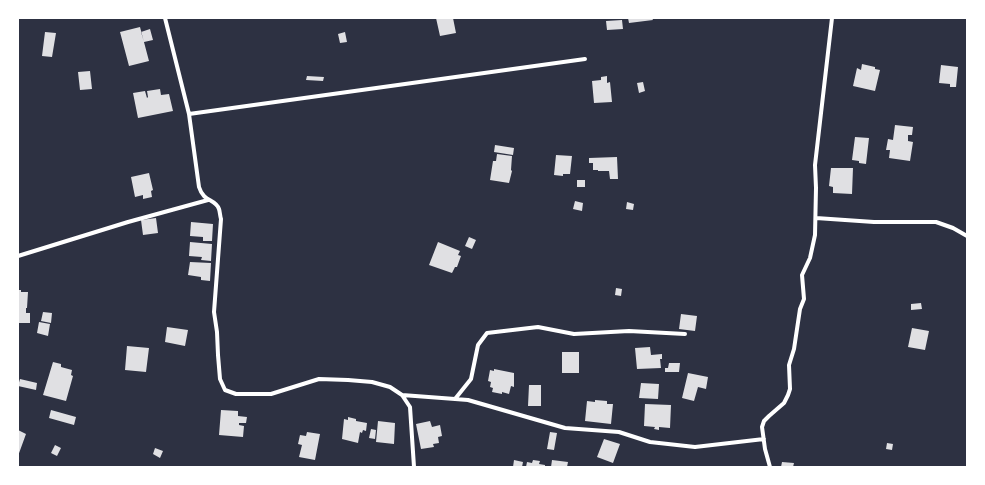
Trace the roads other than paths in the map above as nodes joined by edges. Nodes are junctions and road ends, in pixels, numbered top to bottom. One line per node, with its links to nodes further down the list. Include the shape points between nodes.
1 (165, 18): 4 (street)
2 (832, 18): 6 (street, via 815,165)
3 (585, 59): 4 (street)
4 (189, 114): 5 (street, via 199,187 201,195)
5 (208, 200): 8 (street); 10 (street, via 219,207 221,219 214,312 220,379 225,390 236,394 270,394 319,379 378,384 390,387)
6 (816, 218): 7 (street, via 874,222 936,222); 12 (street, via 810,258 802,275 804,299 789,365 790,389 784,403 764,421)
7 (967, 236)
8 (18, 256)
9 (685, 334): 11 (street, via 629,331 574,334 538,327 487,333 478,345 471,379)
10 (402, 395): 11 (street); 13 (street, via 410,406)
11 (455, 399): 12 (street, via 468,400 565,428 619,432 650,442 695,447)
12 (764, 439): 14 (street)
13 (414, 467)
14 (770, 467)

